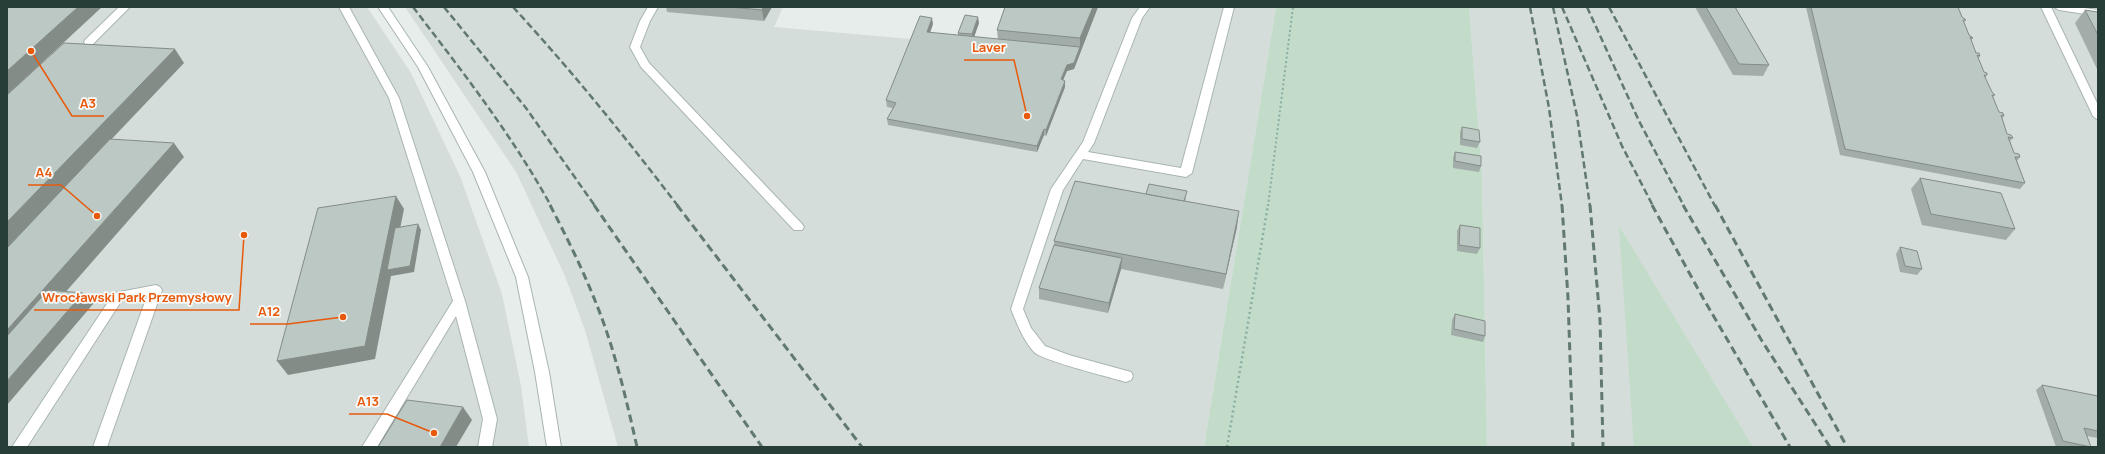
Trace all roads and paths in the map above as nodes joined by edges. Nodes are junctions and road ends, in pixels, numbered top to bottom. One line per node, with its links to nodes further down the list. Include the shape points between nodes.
1 (125, 7): 11 (lane)
2 (344, 7): 15 (lane, via 394,98)
3 (383, 7): 21 (lane, via 423,66 479,172 522,277 542,372)
4 (653, 7): 14 (lane, via 644,21 635,47 645,65)
5 (1145, 7): 13 (lane, via 1137,18 1088,143)
6 (1229, 7): 13 (lane, via 1204,94 1186,173)
7 (1293, 7): 22 (path, via 1264,238)
8 (2046, 7): 12 (lane)
9 (2059, 7): 10 (lane)
10 (2098, 13)
11 (89, 42)
12 (2098, 116)
13 (1080, 154): 16 (lane, via 1057,189 1017,310 1026,330 1040,350)
14 (798, 227)
15 (459, 301): 19 (lane); 20 (lane, via 490,419)
16 (1126, 376)
17 (19, 447): 18 (lane, via 118,296 156,290)
18 (100, 447)
19 (369, 447)
20 (485, 447)
21 (554, 447)
22 (1227, 447)

